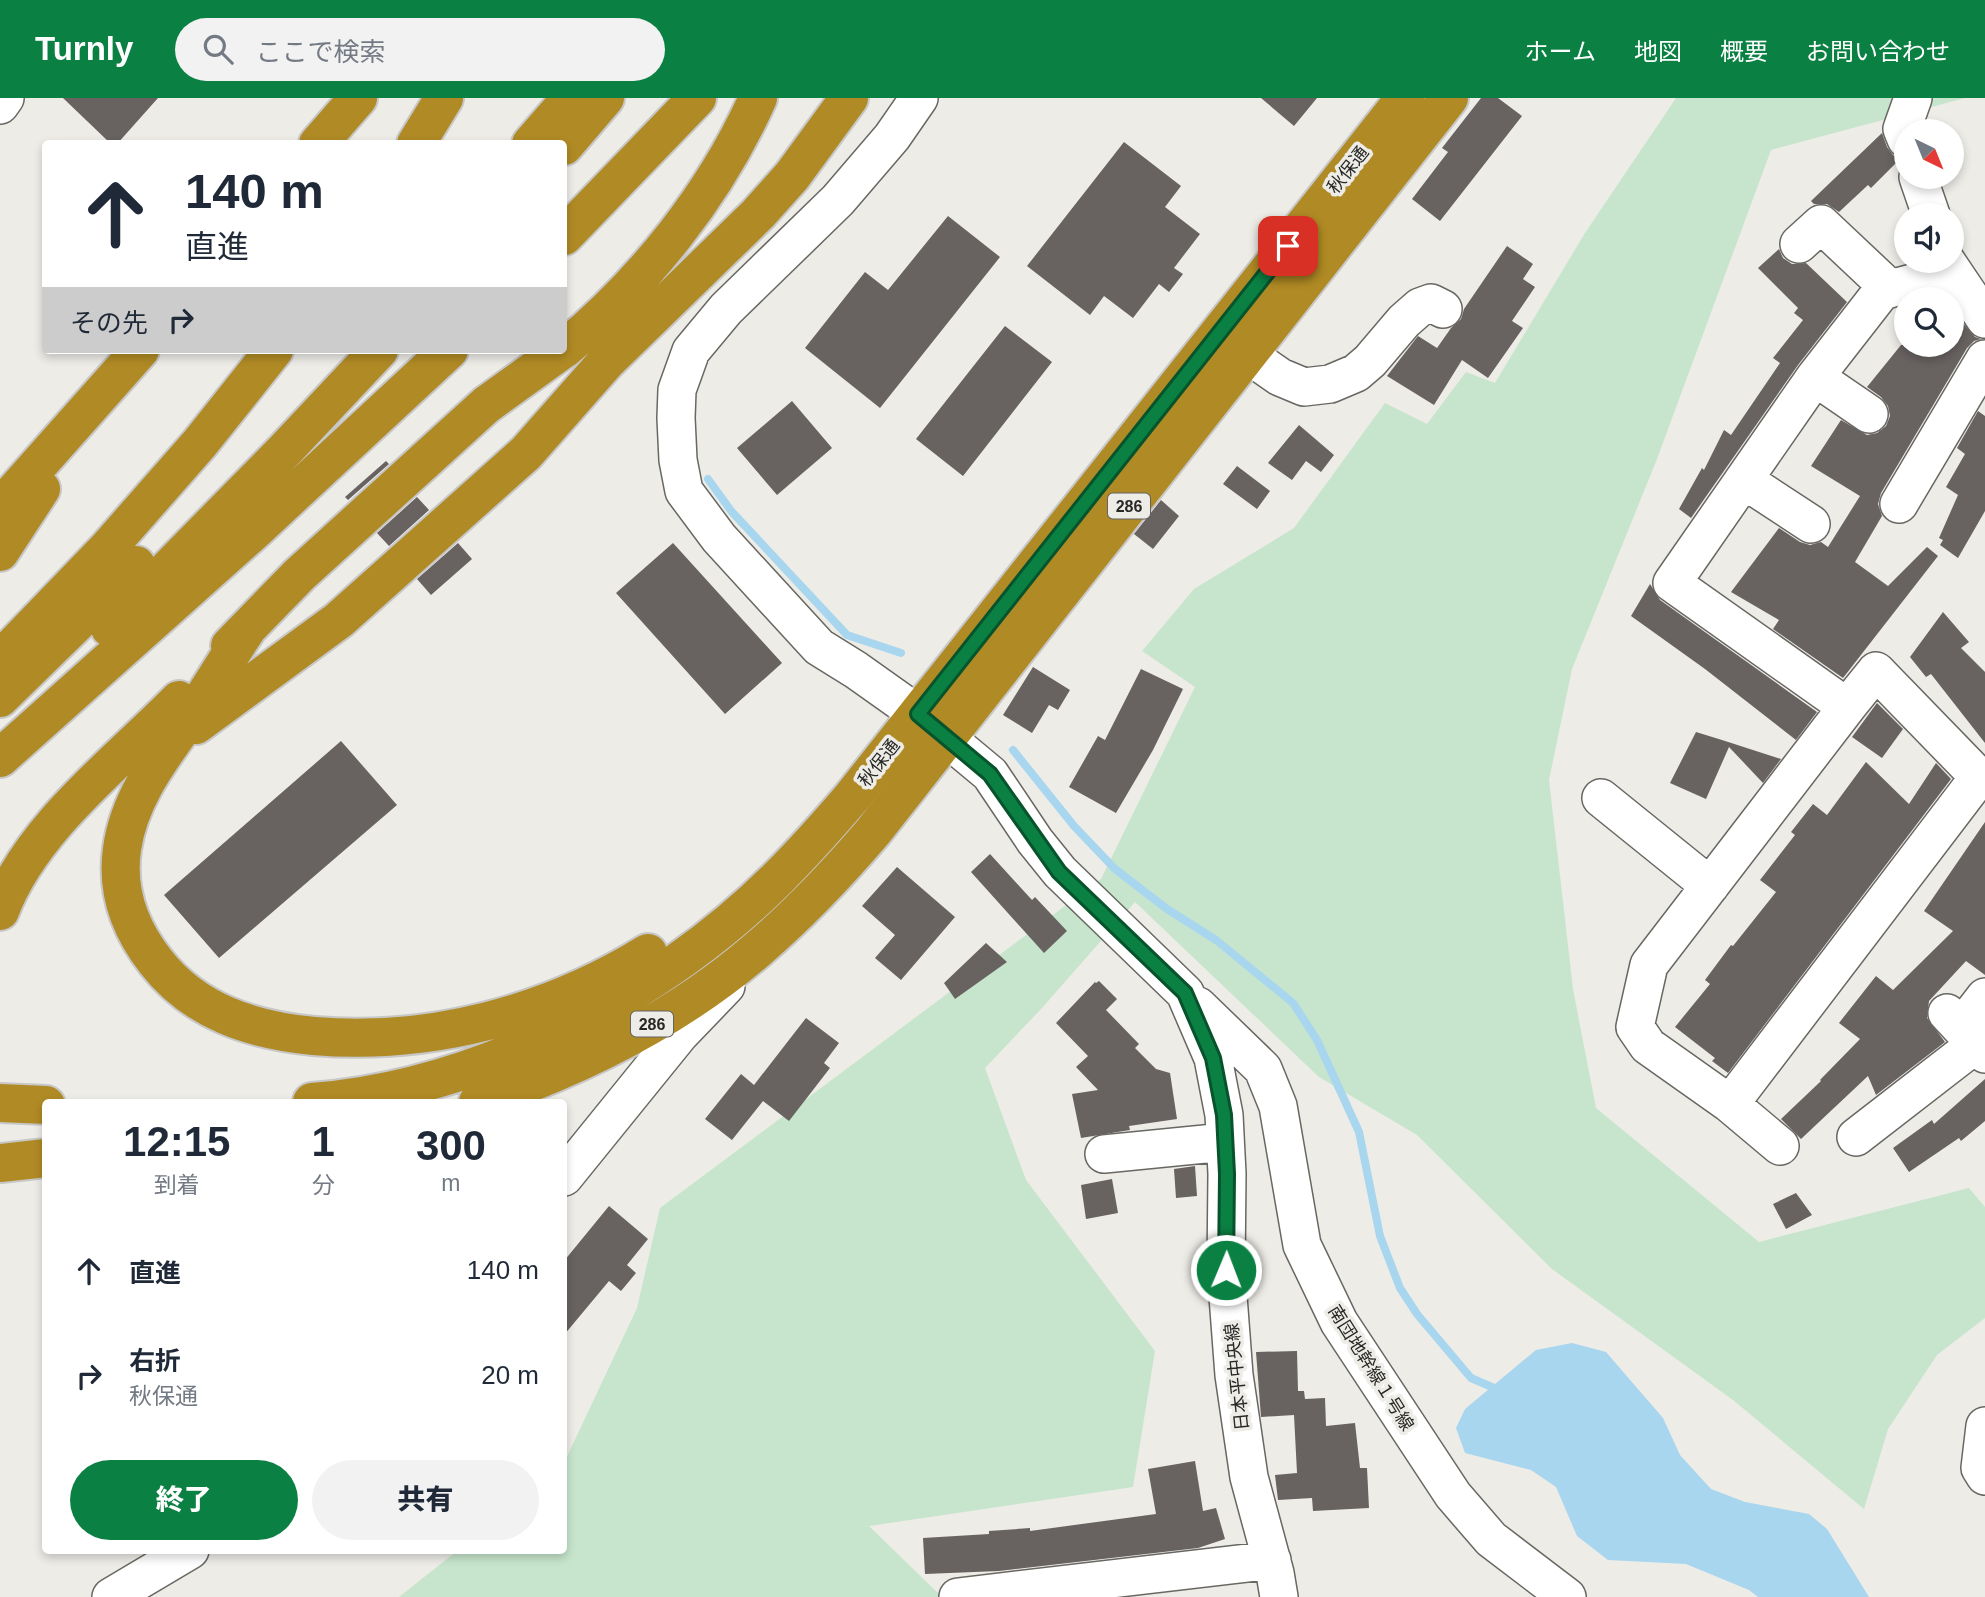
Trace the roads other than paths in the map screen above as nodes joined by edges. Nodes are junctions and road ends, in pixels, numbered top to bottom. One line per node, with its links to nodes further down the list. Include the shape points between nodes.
1 (5, 98): 14 (street)
2 (330, 98): 16 (highway)
3 (358, 98): 17 (highway)
4 (444, 98): 18 (highway)
5 (571, 98): 19 (highway)
6 (605, 98): 20 (highway)
7 (697, 98): 21 (highway)
8 (758, 98): 35 (highway, via 729,154 678,229)
9 (849, 98): 26 (highway, via 775,195)
10 (919, 98): 51 (street, 日本平中央線, via 838,200 726,309 691,351 677,390 676,418 684,492 719,538 819,647)
11 (1405, 98): 51 (highway, 秋保通 / 286)
12 (1449, 98): 34 (highway, 秋保通 / 286)
13 (1913, 98): 15 (street)
14 (0, 105)
15 (1906, 119)
16 (302, 140)
17 (321, 140)
18 (418, 140)
19 (534, 140)
20 (567, 142)
21 (567, 233)
22 (1799, 244): 25 (street, via 1821,224)
23 (1933, 273): 25 (street)
24 (1953, 273): 28 (street)
25 (1890, 289): 37 (street, via 1882,291)
26 (680, 290): 35 (highway); 40 (highway, via 606,362)
27 (1443, 309): 34 (street, via 1431,303 1420,307 1356,373 1330,384 1304,387)
28 (1983, 313)
29 (137, 354): 38 (highway)
30 (271, 354): 49 (highway, via 107,549)
31 (339, 354): 49 (highway)
32 (375, 354): 49 (highway, via 285,450)
33 (445, 354): 49 (highway, via 253,532)
34 (1247, 354): 52 (highway, 秋保通 / 286)
35 (566, 356): 40 (highway); 46 (highway, via 486,405 299,575); 48 (highway, via 513,437 325,604)
36 (1985, 359): 42 (street)
37 (1815, 377): 39 (street); 41 (street)
38 (115, 380): 43 (highway); 45 (highway)
39 (1869, 414)
40 (526, 453): 47 (highway, via 339,620)
41 (1744, 480): 44 (street); 50 (street, via 1672,583)
42 (1899, 504)
43 (0, 508)
44 (1811, 524)
45 (0, 552)
46 (247, 629): 48 (highway); 53 (highway)
47 (278, 666): 48 (highway); 53 (highway)
48 (201, 701): 53 (highway)
49 (8, 706)
50 (1847, 707): 56 (street); 67 (street, via 1876,671 1979,777)
51 (918, 714): 52 (street, 日本平中央線); 54 (highway, 秋保通 / 286)
52 (947, 738): 57 (highway, 秋保通 / 286, via 873,832); 59 (street, 日本平中央線, via 990,774 1059,872)
53 (150, 748): 54 (highway, via 149,774 127,825 122,850 120,878 135,933 168,978 219,1014 289,1033 341,1038 442,1031 492,1020 585,986 725,903); 58 (highway, via 81,795 28,858)
54 (852, 797): 62 (highway, 秋保通 / 286, via 775,881 694,949 600,1010)
55 (1601, 797): 56 (street)
56 (1710, 886): 67 (street, via 1649,965 1634,1027 1648,1046)
57 (802, 908): 65 (highway, 秋保通 / 286, via 720,979 661,1018 560,1071); 77 (street, via 679,1035)
58 (0, 911)
59 (1185, 993): 72 (street, 日本平中央線, via 1213,1058); 85 (street, 南団地幹線１号線, via 1263,1069 1278,1106 1302,1245 1339,1322 1452,1495 1491,1539)
60 (1985, 997): 61 (street)
61 (1967, 1035): 69 (street)
62 (494, 1059): 63 (highway, 秋保通 / 286, via 435,1079); 64 (street)
63 (331, 1099)
64 (467, 1099)
65 (486, 1099)
66 (0, 1103): 68 (highway)
67 (1730, 1104): 73 (street)
68 (42, 1105)
69 (1856, 1137)
70 (0, 1139): 71 (highway)
71 (42, 1142)
72 (1225, 1142): 74 (street); 81 (street, 日本平中央線, via 1226,1270 1234,1375 1249,1477)
73 (1780, 1146)
74 (1104, 1154)
75 (42, 1158): 76 (highway)
76 (0, 1163)
77 (567, 1173)
78 (1985, 1426): 79 (street, via 1980,1468)
79 (1985, 1476)
80 (183, 1554): 82 (street)
81 (1272, 1560): 83 (street); 84 (street, 日本平中央線)
82 (111, 1597)
83 (958, 1597)
84 (1279, 1597)
85 (1567, 1597)

